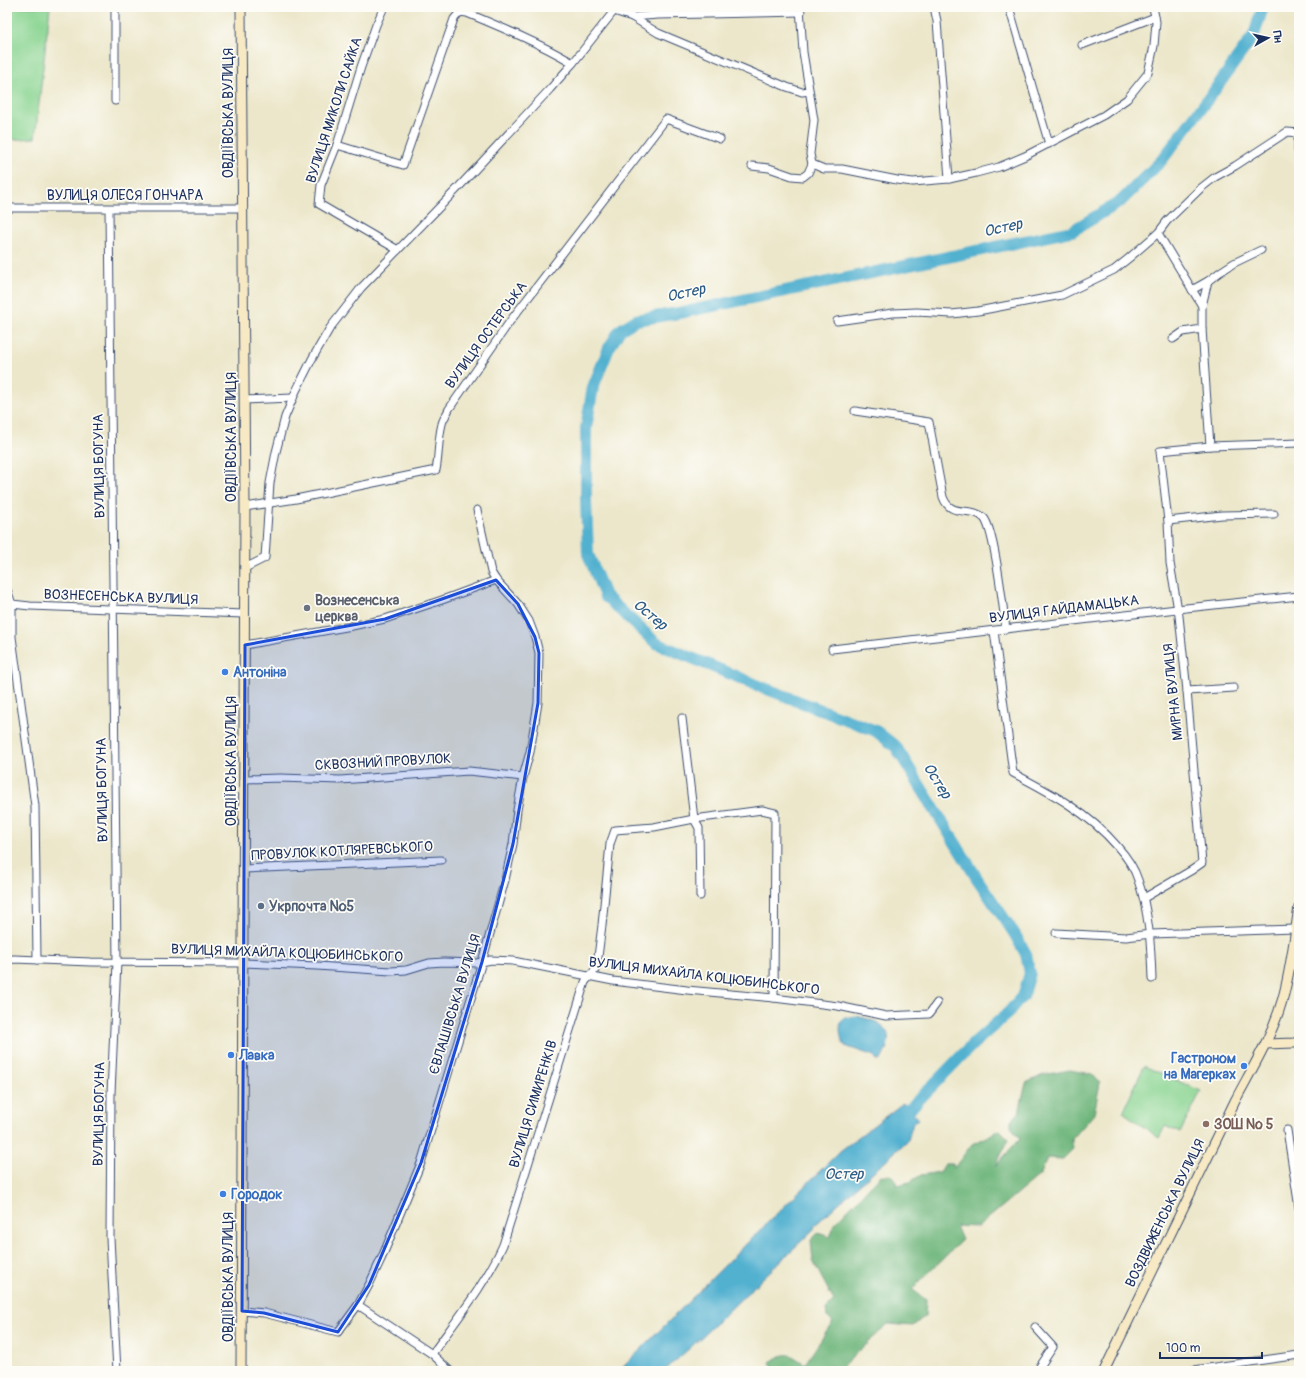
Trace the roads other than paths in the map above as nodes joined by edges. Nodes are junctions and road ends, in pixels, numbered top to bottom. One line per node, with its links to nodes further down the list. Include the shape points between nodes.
1 (115, 7): 14 (street)
2 (241, 7): 25 (main road, ОВДІЇВСЬКА ВУЛИЦЯ)
3 (384, 7): 19 (street, ВУЛИЦЯ МИКОЛИ САЙКА, via 361,67)
4 (934, 7): 23 (street)
5 (1009, 7): 18 (street)
6 (1153, 7): 10 (street)
7 (615, 9): 9 (street); 12 (street)
8 (801, 9): 9 (street); 13 (street, via 803,52)
9 (632, 17): 13 (street, via 658,33 787,87 802,92)
10 (1155, 17): 11 (street); 18 (street, via 1154,46 1148,73 1126,99 1104,115)
11 (1082, 45)
12 (573, 63): 19 (street, via 522,36 460,12 454,19 403,165); 28 (street)
13 (809, 91): 21 (street, via 814,109 810,154)
14 (115, 101)
15 (1299, 133): 27 (street, via 1287,132 1215,177 1200,188)
16 (720, 139): 41 (street, ВУЛИЦЯ ОСТЕРСЬКА, via 666,118 511,320 449,409 442,422 436,470)
17 (1299, 140): 20 (main road)
18 (1048, 144): 23 (street, via 999,167)
19 (337, 145): 28 (street, ВУЛИЦЯ МИКОЛИ САЙКА, via 321,185 318,204)
20 (1299, 151)
21 (812, 164): 22 (street, via 803,177); 23 (street, via 824,169 842,169 913,182)
22 (752, 166)
23 (949, 179)
24 (7, 208): 26 (street, ВУЛИЦЯ ОЛЕСЯ ГОНЧАРА)
25 (242, 208): 26 (street, ВУЛИЦЯ ОЛЕСЯ ГОНЧАРА); 37 (main road, ОВДІЇВСЬКА ВУЛИЦЯ)
26 (109, 209): 52 (street, ВУЛИЦЯ БОГУНА)
27 (1158, 233): 31 (street); 33 (street, via 1114,270 1062,295 978,311 952,314 893,313)
28 (398, 250): 36 (street, via 361,288 330,328)
29 (1261, 250): 30 (street, via 1234,263)
30 (1208, 281): 31 (street); 32 (street)
31 (1192, 290): 32 (street)
32 (1202, 306): 34 (street)
33 (837, 321)
34 (1202, 329): 35 (street, via 1183,332); 40 (street)
35 (1173, 339)
36 (293, 398): 37 (street); 41 (street, via 276,452)
37 (245, 400): 42 (main road, ОВДІЇВСЬКА ВУЛИЦЯ)
38 (855, 411): 54 (street, via 929,422 946,505 955,510 979,514 985,520 993,542)
39 (1299, 443): 40 (street)
40 (1210, 446): 45 (street, МИРНА ВУЛИЦЯ, via 1160,452)
41 (268, 504): 42 (street, ВУЛИЦЯ ОСТЕРСЬКА); 46 (street, via 265,558)
42 (245, 507): 46 (main road, ОВДІЇВСЬКА ВУЛИЦЯ)
43 (477, 510): 47 (street, ЄВЛАШІВСЬКА ВУЛИЦЯ, via 491,572)
44 (1274, 514): 45 (street, via 1222,515)
45 (1168, 521): 51 (street, МИРНА ВУЛИЦЯ, via 1170,563)
46 (245, 568): 53 (main road, ОВДІЇВСЬКА ВУЛИЦЯ)
47 (496, 580): 56 (street, via 385,619); 61 (street, ЄВЛАШІВСЬКА ВУЛИЦЯ, via 518,604 529,621 539,653 538,703)
48 (7, 590): 50 (street)
49 (1299, 596): 51 (street, ВУЛИЦЯ ГАЙДАМАЦЬКА)
50 (12, 604): 52 (street, ВОЗНЕСЕНСЬКА ВУЛИЦЯ); 73 (street, via 12,637 35,806)
51 (1177, 609): 54 (street, ВУЛИЦЯ ГАЙДАМАЦЬКА); 59 (street, МИРНА ВУЛИЦЯ)
52 (113, 610): 53 (street, ВОЗНЕСЕНСЬКА ВУЛИЦЯ); 74 (street, ВУЛИЦЯ БОГУНА)
53 (244, 614): 56 (main road, ОВДІЇВСЬКА ВУЛИЦЯ)
54 (1006, 629): 55 (street, ВУЛИЦЯ ГАЙДАМАЦЬКА)
55 (994, 631): 57 (street, ВУЛИЦЯ ГАЙДАМАЦЬКА); 67 (street, via 1013,772 1075,808 1112,840 1138,878)
56 (245, 644): 62 (main road, ОВДІЇВСЬКА ВУЛИЦЯ)
57 (832, 649)
58 (1234, 688): 59 (street)
59 (1187, 691): 67 (street, МИРНА ВУЛИЦЯ, via 1202,863)
60 (682, 718): 63 (street)
61 (523, 777): 62 (street, СКВОЗНИЙ ПРОВУЛОК, via 469,771 340,780); 75 (street, ЄВЛАШІВСЬКА ВУЛИЦЯ, via 513,844)
62 (244, 779): 65 (main road, ОВДІЇВСЬКА ВУЛИЦЯ)
63 (694, 819): 66 (street, via 699,828); 77 (street, ВУЛИЦЯ СИМИРЕНКІВ, via 654,827 615,830 610,844 598,957); 79 (street, via 762,810 775,813)
64 (441, 860): 65 (street, ПРОВУЛОК КОТЛЯРЕВСЬКОГО)
65 (244, 869): 76 (main road, ОВДІЇВСЬКА ВУЛИЦЯ)
66 (700, 896)
67 (1144, 898): 71 (street)
68 (1299, 907): 69 (main road, ВОЗДВИЖЕНСЬКА ВУЛИЦЯ)
69 (1296, 929): 71 (street); 82 (main road, ВОЗДВИЖЕНСЬКА ВУЛИЦЯ, via 1286,987)
70 (1056, 933): 71 (street, via 1126,937)
71 (1151, 934): 78 (street)
72 (7, 960): 73 (street, ВУЛИЦЯ МИХАЙЛА КОЦЮБИНСЬКОГО)
73 (36, 960): 74 (street, ВУЛИЦЯ МИХАЙЛА КОЦЮБИНСЬКОГО)
74 (117, 962): 76 (street, ВУЛИЦЯ МИХАЙЛА КОЦЮБИНСЬКОГО); 90 (street, ВУЛИЦЯ БОГУНА, via 111,1093 110,1238)
75 (482, 962): 76 (street, ВУЛИЦЯ МИХАЙЛА КОЦЮБИНСЬКОГО, via 429,963 406,970 391,971); 77 (street, ВУЛИЦЯ МИХАЙЛА КОЦЮБИНСЬКОГО, via 513,961); 85 (street, ЄВЛАШІВСЬКА ВУЛИЦЯ, via 421,1162 383,1255)
76 (244, 963): 86 (main road, ОВДІЇВСЬКА ВУЛИЦЯ)
77 (591, 976): 79 (street, ВУЛИЦЯ МИХАЙЛА КОЦЮБИНСЬКОГО, via 613,981); 88 (street, ВУЛИЦЯ СИМИРЕНКІВ, via 586,982 503,1245 484,1280)
78 (1152, 979)
79 (774, 998): 80 (street, ВУЛИЦЯ МИХАЙЛА КОЦЮБИНСЬКОГО, via 838,1006 886,1016 929,1014)
80 (938, 1003)
81 (1299, 1042): 82 (main road)
82 (1266, 1044): 94 (main road, ВОЗДВИЖЕНСЬКА ВУЛИЦЯ)
83 (1287, 1130): 84 (street)
84 (1299, 1208)
85 (358, 1305): 86 (street, ЄВЛАШІВСЬКА ВУЛИЦЯ, via 338,1332 264,1313); 88 (street)
86 (242, 1311): 91 (main road, ОВДІЇВСЬКА ВУЛИЦЯ)
87 (1035, 1327): 93 (street, via 1053,1347)
88 (432, 1354): 92 (street)
89 (1299, 1355): 95 (street)
90 (117, 1371)
91 (241, 1371)
92 (450, 1371)
93 (1037, 1371)
94 (1104, 1371)
95 (1187, 1371)

